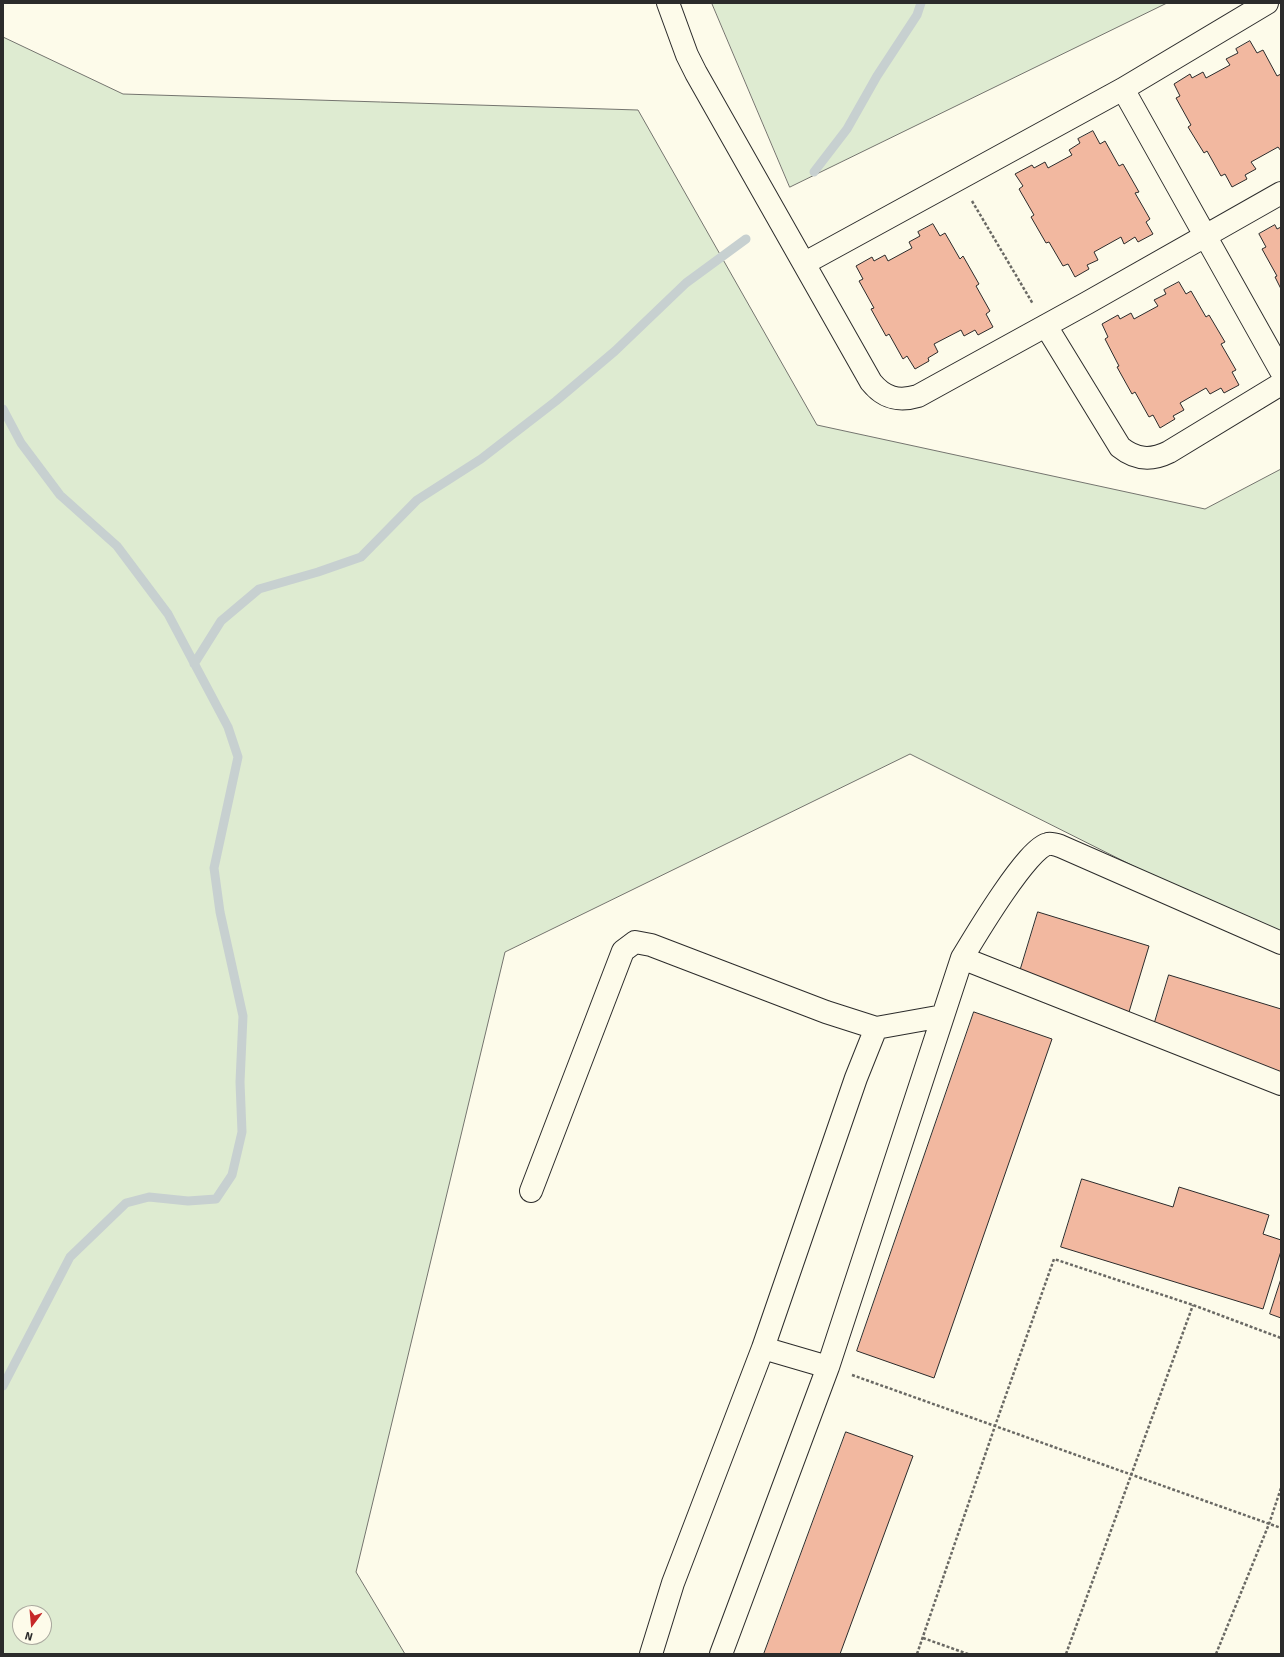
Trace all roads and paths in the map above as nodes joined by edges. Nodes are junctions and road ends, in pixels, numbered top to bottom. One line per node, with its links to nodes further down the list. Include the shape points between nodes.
1 (668, 3): 7 (street, via 696,73)
2 (1267, 3): 3 (street)
3 (1123, 89): 4 (street); 6 (street)
4 (959, 178): 7 (street); 8 (path)
5 (1281, 193): 6 (street)
6 (1206, 237): 8 (street); 9 (street)
7 (804, 263): 8 (street, via 871,382 880,392 892,399 918,396)
8 (1046, 326): 10 (street, via 1120,447 1137,457 1153,458 1169,452)
9 (1281, 371)
10 (1281, 384)
11 (1281, 943): 12 (street, via 1060,846 1048,844 1038,849 1001,895)
12 (962, 958): 13 (street); 15 (street)
13 (943, 1016): 14 (street); 20 (street)
14 (876, 1028): 16 (street, via 826,1012 651,945 635,942 623,951); 19 (street, via 856,1078)
15 (1281, 1084)
16 (531, 1191)
17 (1193, 1305): 18 (path); 21 (path, via 1054,1259); 22 (path)
18 (1281, 1338)
19 (763, 1348): 20 (street); 27 (street, via 673,1583)
20 (828, 1367): 21 (path); 28 (street)
21 (995, 1426): 22 (path); 26 (path)
22 (1130, 1474): 24 (path); 31 (path)
23 (1281, 1488): 24 (path)
24 (1269, 1524): 25 (path); 32 (path)
25 (1281, 1528)
26 (923, 1638): 29 (path); 30 (path)
27 (651, 1654)
28 (721, 1654)
29 (917, 1654)
30 (968, 1654)
31 (1066, 1654)
32 (1216, 1654)

